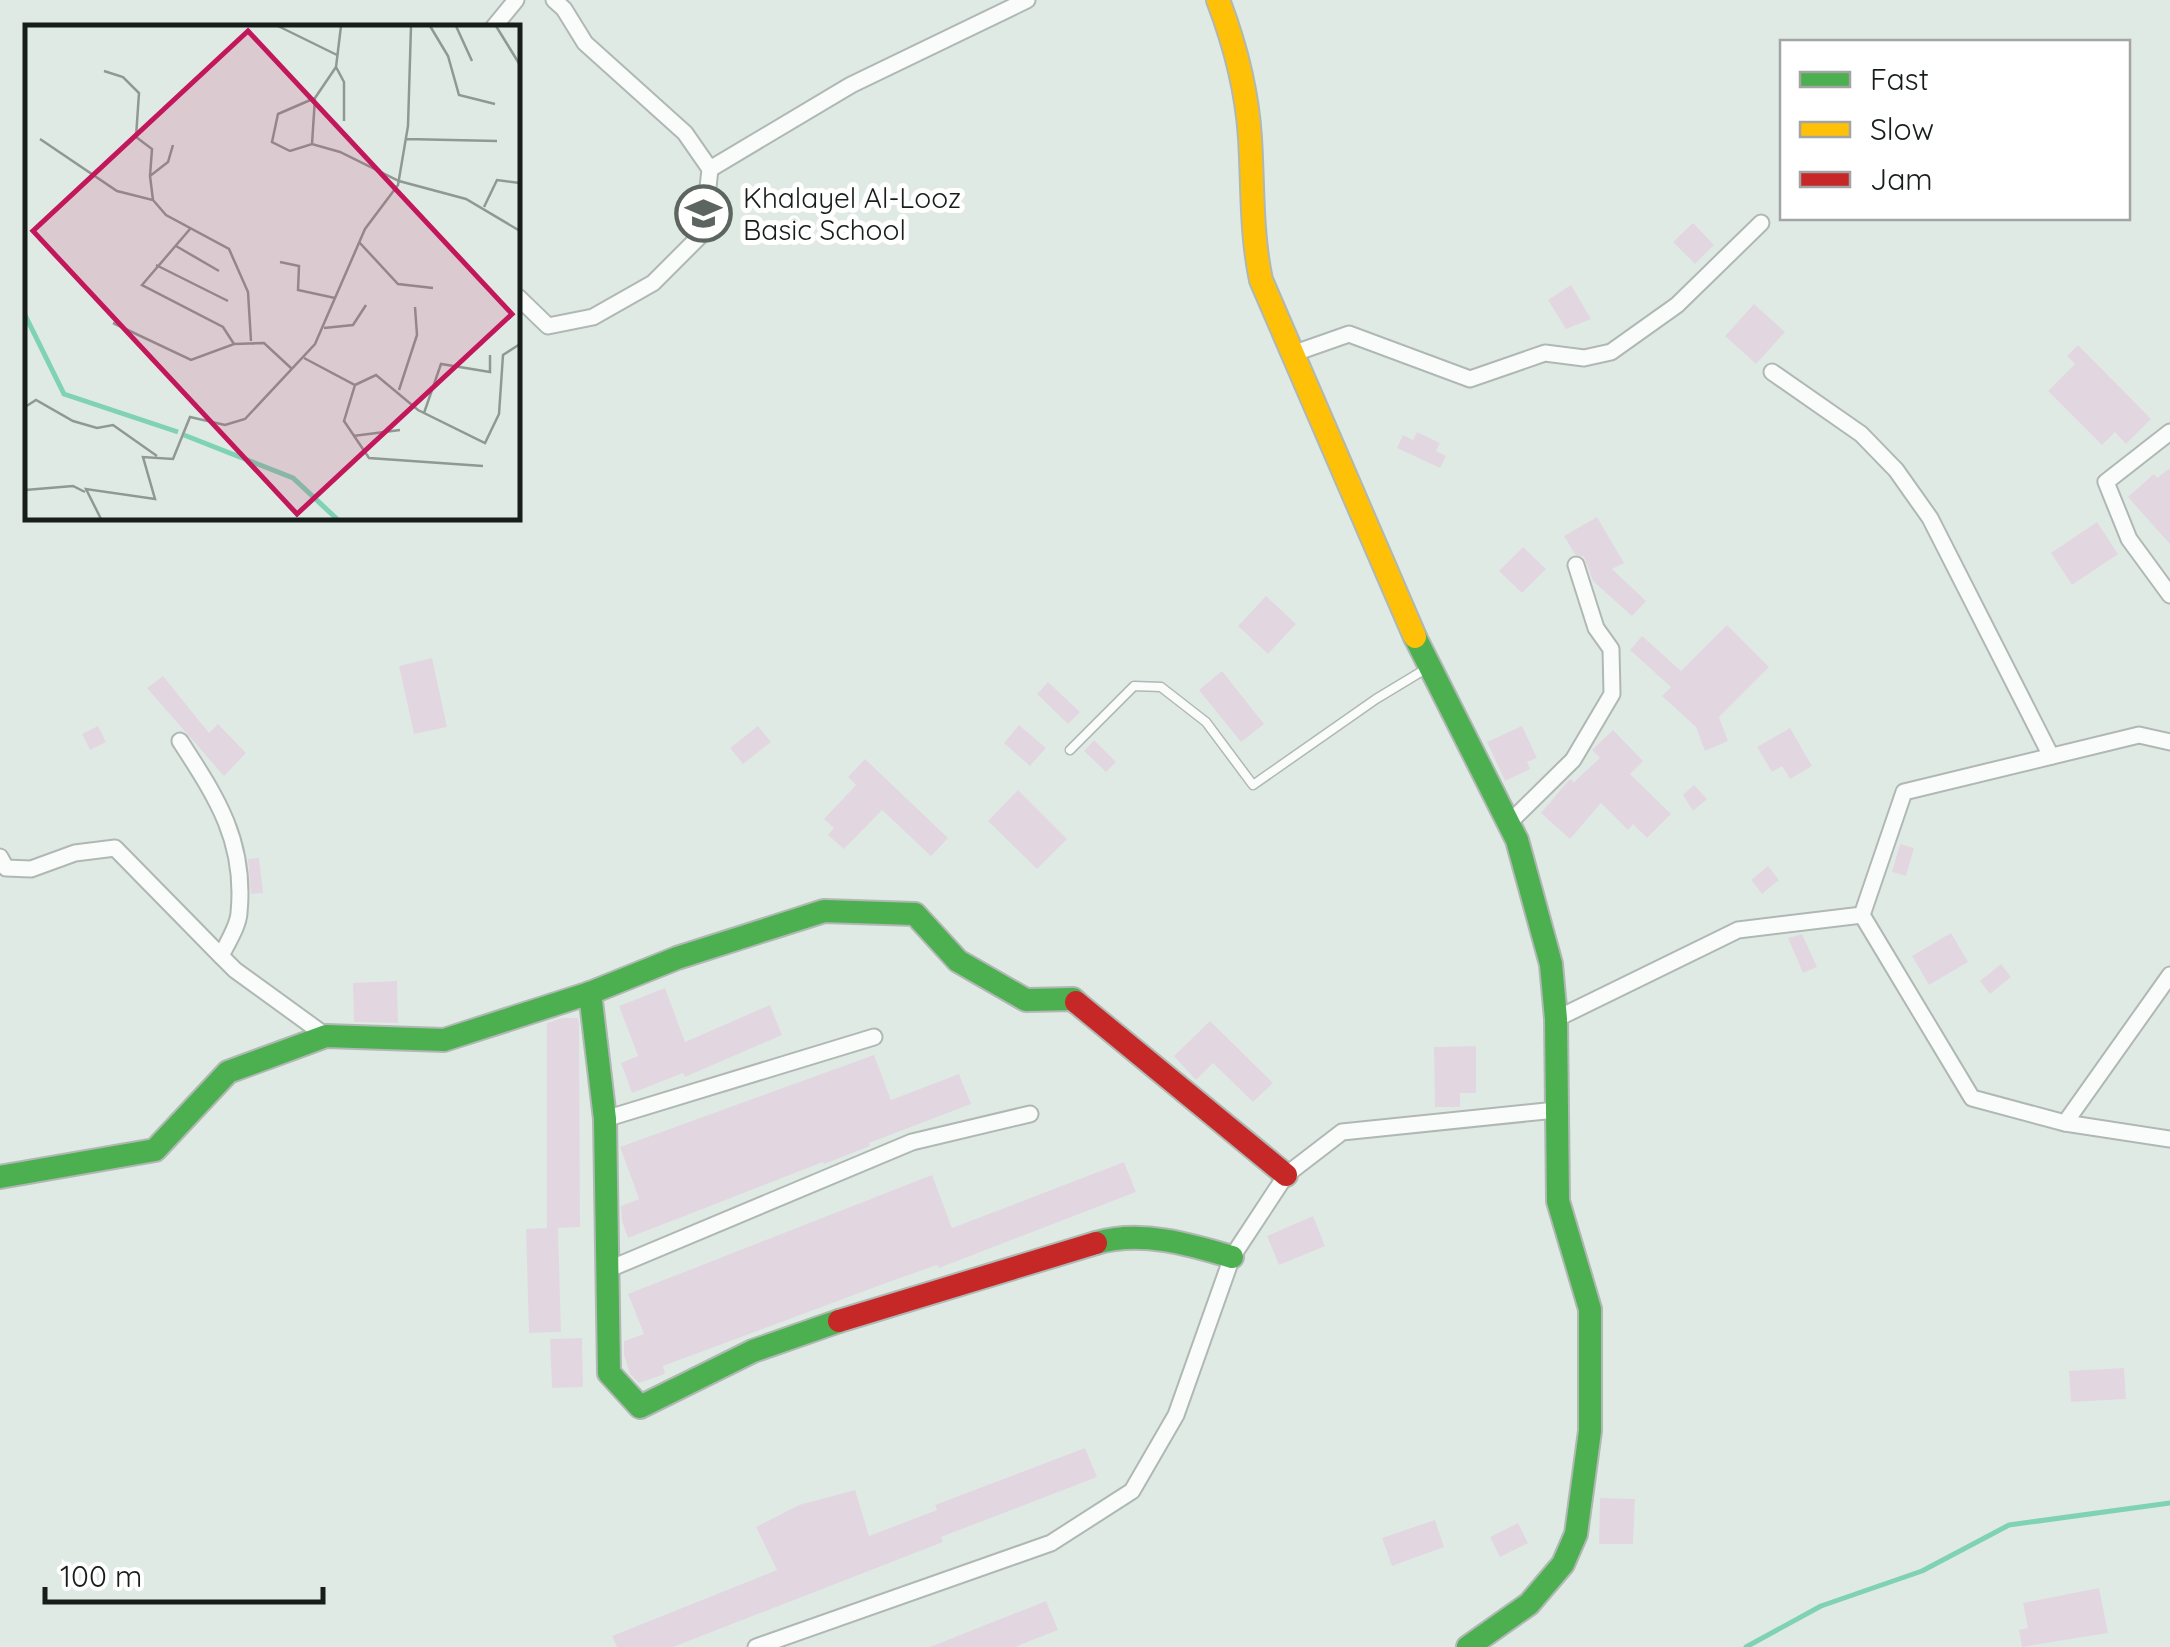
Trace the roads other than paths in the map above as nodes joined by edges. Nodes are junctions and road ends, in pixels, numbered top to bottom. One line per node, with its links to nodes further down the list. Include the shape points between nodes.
1 (516, 0): 5 (street)
2 (554, 0): 6 (street, via 585,43 685,133)
3 (1027, 0): 6 (street, via 851,85)
4 (1218, 0): 9 (street, via 1248,112 1252,244)
5 (495, 25)
6 (710, 169): 8 (street, via 703,233 653,283 592,317 548,326)
7 (1761, 223): 9 (street, via 1677,305 1612,352 1584,358 1545,354 1470,379 1349,334)
8 (520, 300)
9 (1292, 354): 14 (street)
10 (1772, 372): 18 (street, via 1861,434 1896,470 1930,518)
11 (2170, 432): 13 (street, via 2106,482 2129,538)
12 (1576, 565): 19 (street, via 1596,628 1611,649 1612,694 1574,760)
13 (2170, 596)
14 (1428, 667): 17 (lane, via 1253,784 1206,722 1161,688 1134,686); 19 (street)
15 (180, 742): 22 (street, via 231,826 239,916)
16 (2170, 742): 18 (street, via 2139,735)
17 (1070, 750)
18 (2050, 756): 21 (street, via 1904,792)
19 (1509, 823): 25 (street, via 1542,923)
20 (0, 857): 22 (street, via 6,868 32,869 115,848)
21 (1862, 915): 25 (street, via 1738,930); 31 (street, via 1972,1098)
22 (221, 956): 26 (street)
23 (2170, 975): 31 (street)
24 (590, 993): 26 (street, via 444,1040); 30 (street); 33 (street, via 824,911 915,914 958,961 1026,1000 1073,999)
25 (1556, 1019): 28 (street)
26 (326, 1036): 34 (street, via 228,1072 155,1150)
27 (874, 1036): 30 (street)
28 (1556, 1110): 33 (street, via 1342,1132); 38 (street, via 1558,1201 1590,1310 1583,1496 1576,1534 1556,1574 1530,1604)
29 (1030, 1114): 36 (street, via 912,1142)
30 (605, 1119): 36 (street)
31 (2065, 1123): 32 (street)
32 (2170, 1139)
33 (1286, 1175): 35 (street)
34 (0, 1177)
35 (1232, 1257): 36 (street, via 1118,1236 860,1312 753,1351 640,1407 609,1373); 37 (street, via 1176,1415 1132,1492 1051,1543)
36 (607, 1270)
37 (756, 1647)
38 (1468, 1647)

